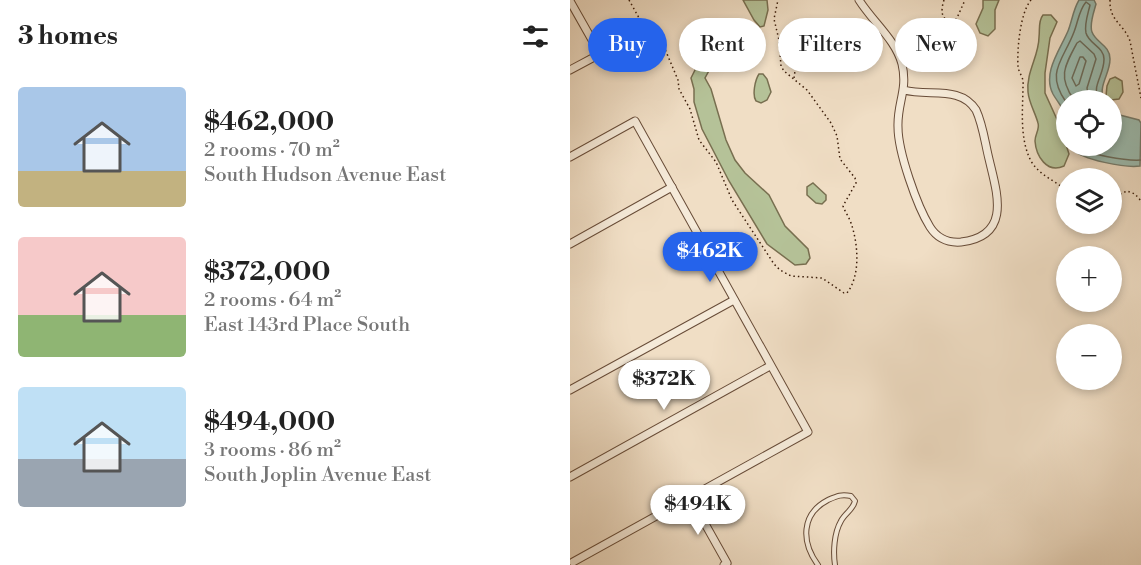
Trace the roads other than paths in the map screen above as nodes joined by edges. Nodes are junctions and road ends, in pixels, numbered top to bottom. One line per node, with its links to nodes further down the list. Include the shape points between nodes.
1 (859, 0): 4 (street, via 897,51)
2 (570, 1): 3 (street, via 600,54)
3 (570, 70)
4 (904, 90): 4 (street, via 960,96 972,104 978,115 998,209 991,227 981,236 948,241 936,234 919,205 898,129)
5 (570, 157): 6 (street, via 635,121)
6 (672, 187): 7 (street); 8 (street)
7 (570, 244)
8 (734, 300): 9 (street); 10 (street)
9 (771, 366): 11 (street); 12 (street, via 808,432)
10 (570, 390)
11 (570, 477)
12 (690, 497): 13 (street); 14 (street)
13 (572, 562)
14 (726, 564)
15 (818, 565): 16 (lane, via 807,538 808,519 818,505 841,494 855,501 836,536)
16 (835, 565)

